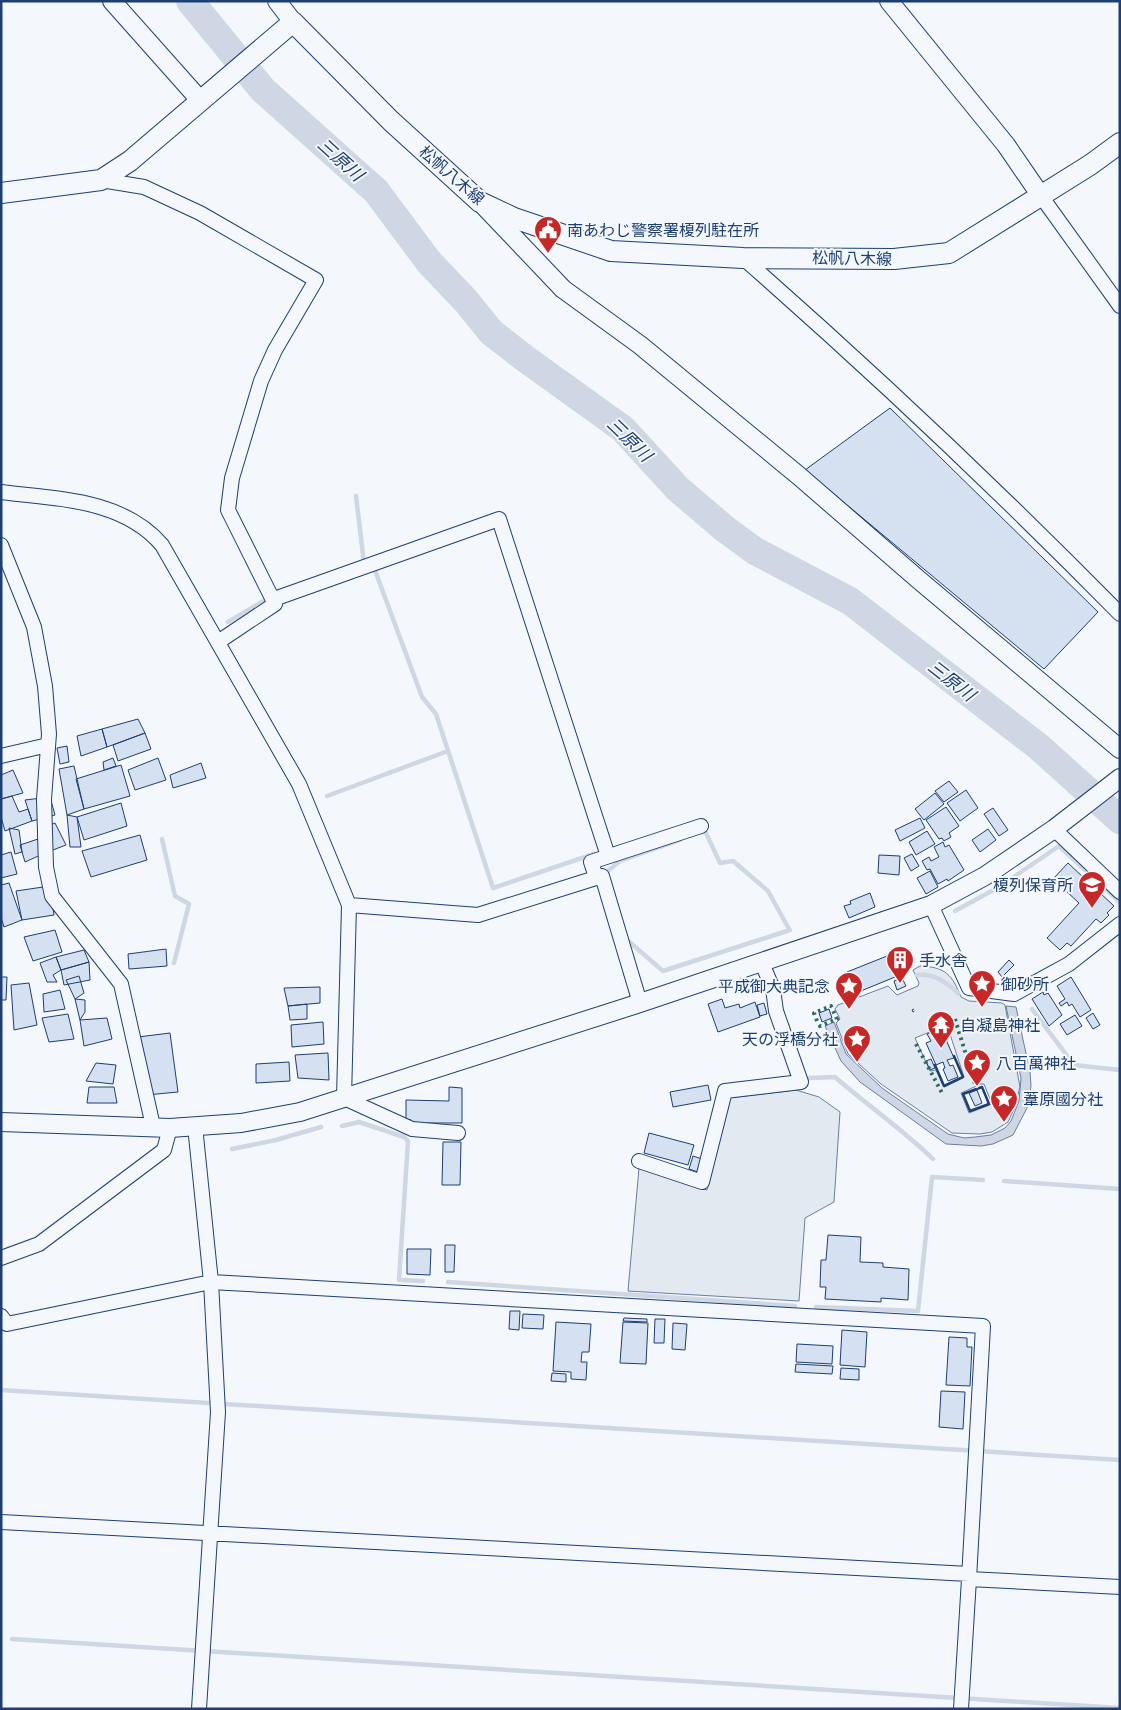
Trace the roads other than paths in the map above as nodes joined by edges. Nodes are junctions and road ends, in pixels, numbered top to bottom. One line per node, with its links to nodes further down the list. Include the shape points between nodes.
1 (112, 1): 5 (street)
2 (277, 1): 4 (street)
3 (889, 1): 9 (street, via 1006,145)
4 (287, 26): 5 (main road); 10 (main road, 松帆八木線)
5 (204, 96): 7 (main road, via 130,161)
6 (1120, 142): 9 (main road, 松帆八木線)
7 (101, 180): 8 (main road); 15 (street, via 144,186 200,213 316,280 275,350 261,381 232,478 228,510)
8 (1, 193)
9 (1041, 196): 11 (main road, 松帆八木線, via 948,253 894,259); 12 (street)
10 (480, 202): 11 (main road, 松帆八木線, via 514,218 611,251); 19 (street, via 563,289 640,345 799,476)
11 (743, 258): 16 (street, via 826,330)
12 (1120, 306)
13 (1, 492): 17 (street, via 92,504 134,520 162,545)
14 (1, 545): 18 (street, via 34,626 45,686)
15 (274, 599): 17 (street, via 275,604); 24 (street, via 499,519)
16 (1120, 614)
17 (218, 642): 28 (street, via 300,784)
18 (48, 745): 20 (street); 35 (street, via 44,799 46,867 52,896 121,984)
19 (1120, 749)
20 (1, 756)
21 (1120, 778): 23 (street)
22 (701, 826): 24 (street)
23 (1059, 826): 26 (street); 27 (street, via 985,876)
24 (608, 856): 25 (street, via 591,862)
25 (596, 878): 28 (street, via 478,915); 31 (street, via 602,876)
26 (1120, 892)
27 (931, 905): 29 (street, via 969,988 1014,994 1069,964); 30 (street)
28 (349, 906): 32 (street)
29 (1120, 924)
30 (761, 962): 31 (street); 37 (street, via 801,1082 726,1091 702,1182)
31 (640, 1003): 32 (street)
32 (344, 1098): 34 (street, via 300,1112 241,1123); 36 (street, via 412,1129)
33 (1, 1122): 35 (street)
34 (195, 1126): 35 (street); 39 (street)
35 (161, 1127): 38 (street, via 164,1150 39,1244)
36 (458, 1133)
37 (639, 1161)
38 (1, 1258)
39 (211, 1282): 40 (street, via 7,1324); 42 (street, via 218,1412); 43 (street, via 983,1326)
40 (1, 1316)
41 (1, 1522): 42 (street)
42 (210, 1533): 43 (street); 45 (street)
43 (969, 1577): 44 (street); 46 (street)
44 (1120, 1587)
45 (199, 1709)
46 (961, 1709)

